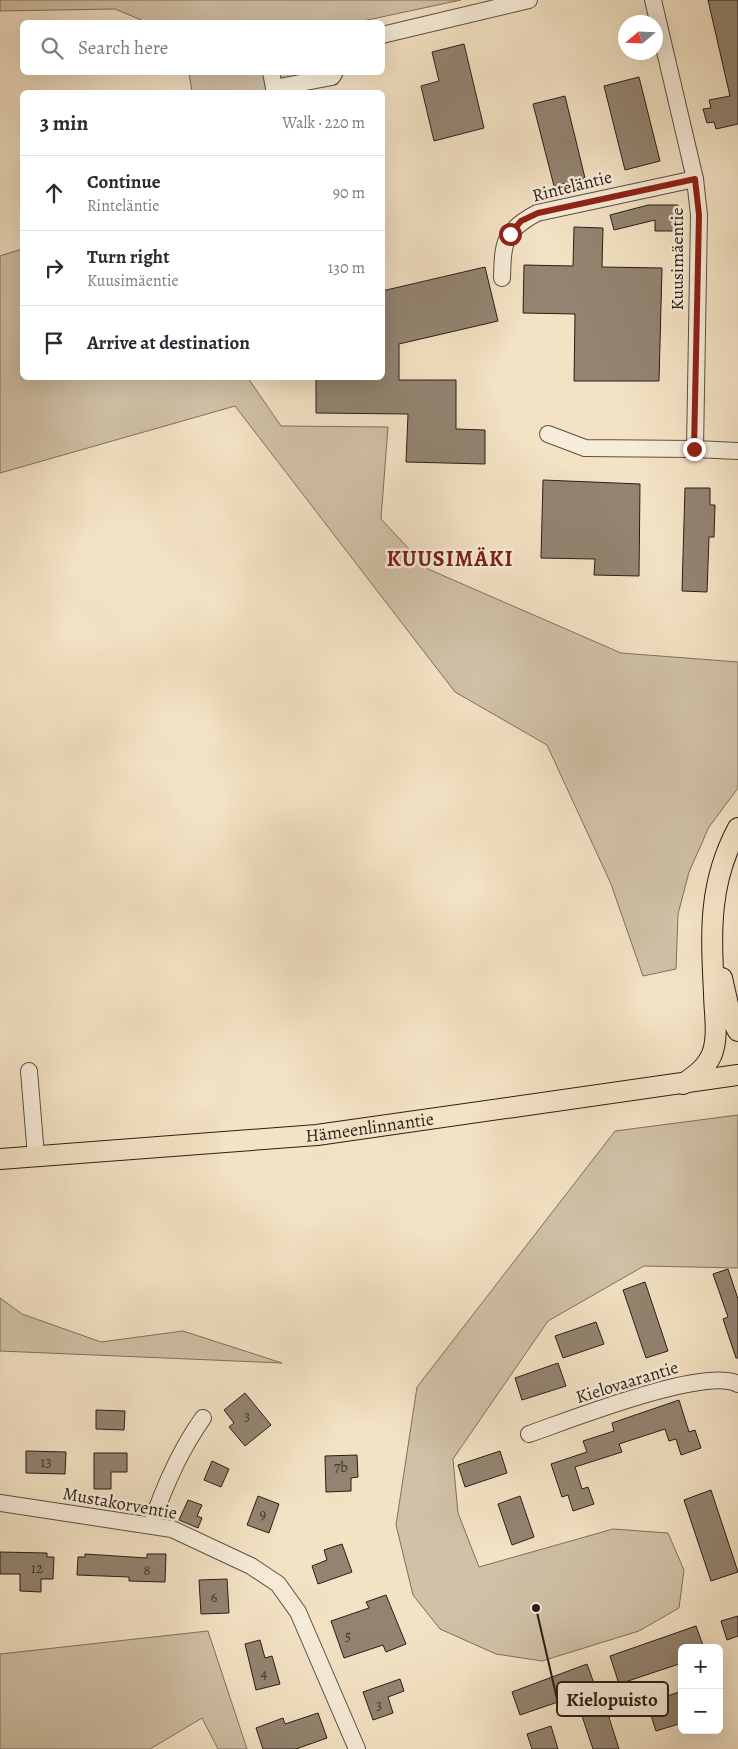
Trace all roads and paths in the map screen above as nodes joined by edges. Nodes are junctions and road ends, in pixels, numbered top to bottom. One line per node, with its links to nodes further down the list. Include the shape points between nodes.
1 (529, 0): 3 (street)
2 (653, 0): 6 (street, Kuusimäentie)
3 (385, 34)
4 (272, 75): 5 (street, via 274,88 332,78)
5 (334, 75)
6 (695, 179): 7 (street, Rinteläntie, via 538,213 521,221 503,246); 9 (street, Kuusimäentie, via 699,215)
7 (502, 278)
8 (548, 434): 9 (street, via 585,448)
9 (694, 449): 10 (street)
10 (738, 451)
11 (738, 828): 12 (main road, via 712,903)
12 (711, 933): 13 (main road, via 731,1018); 16 (main road, via 713,1052 704,1068)
13 (738, 1031)
14 (29, 1071): 17 (street)
15 (738, 1075): 16 (main road, Hämeenlinnantie)
16 (682, 1085): 17 (main road, Hämeenlinnantie, via 317,1135)
17 (36, 1156): 18 (main road, Hämeenlinnantie)
18 (0, 1159)
19 (738, 1384): 21 (street, Kielovaarantie, via 714,1379 663,1389)
20 (202, 1418): 23 (street, via 186,1441)
21 (529, 1434)
22 (0, 1503): 23 (street, Mustakorventie)
23 (151, 1526): 24 (street, Mustakorventie, via 181,1533 251,1566 278,1584 298,1612)
24 (357, 1749)

